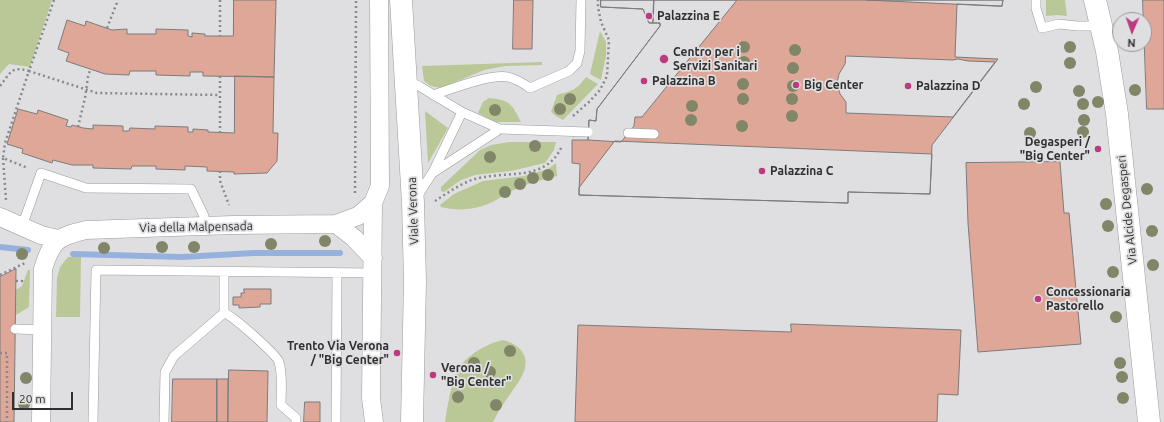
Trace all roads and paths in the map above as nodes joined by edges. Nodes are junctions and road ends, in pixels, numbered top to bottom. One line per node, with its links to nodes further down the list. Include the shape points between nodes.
1 (54, 0): 14 (path)
2 (118, 0): 11 (path)
3 (220, 0): 12 (path)
4 (356, 0): 32 (path)
5 (379, 0): 33 (street, Via della Malpensada, via 380,186)
6 (402, 0): 16 (street, Viale Verona)
7 (582, 0): 20 (lane, via 580,51 576,63 569,71 530,88 516,79 489,78)
8 (1036, 0): 10 (lane, via 1042,28 1059,24)
9 (1095, 0): 10 (street, Via Alcide Degasperi)
10 (1101, 26): 62 (street, Via Alcide Degasperi, via 1117,114)
11 (107, 28)
12 (220, 36)
13 (90, 70): 18 (path)
14 (30, 71): 17 (path, via 19,68 14,70); 18 (path); 28 (path, via 5,143)
15 (220, 76): 19 (path)
16 (406, 81): 20 (lane); 34 (street, Viale Verona)
17 (0, 86)
18 (86, 89): 19 (path, via 97,93); 22 (path)
19 (220, 95): 25 (path)
20 (433, 96): 21 (lane)
21 (462, 112): 23 (lane); 30 (lane)
22 (78, 127)
23 (500, 129): 24 (lane, bridge); 30 (lane)
24 (588, 132)
25 (220, 133)
26 (628, 133): 27 (lane)
27 (654, 134)
28 (3, 158): 31 (path); 35 (path)
29 (220, 171): 37 (path, via 220,181)
30 (433, 172): 34 (lane)
31 (41, 173): 38 (lane); 39 (lane, via 86,188 191,189 204,216)
32 (355, 194)
33 (373, 203): 36 (street, Via della Malpensada, via 358,216); 42 (street, Via della Malpensada)
34 (413, 203): 61 (street, Viale Verona, via 415,281)
35 (3, 211): 38 (street)
36 (336, 224): 37 (street, Via della Malpensada); 42 (street, via 354,238)
37 (233, 225): 39 (street, Via della Malpensada)
38 (20, 226): 40 (street)
39 (205, 226): 40 (street, Via della Malpensada, via 86,230)
40 (58, 240): 52 (street, via 43,269)
41 (22, 264): 44 (path)
42 (373, 266): 46 (lane); 60 (street, Via della Malpensada, via 371,398)
43 (14, 269): 47 (path)
44 (22, 270)
45 (224, 272): 46 (lane); 50 (lane); 56 (lane, via 96,270)
46 (337, 274): 59 (lane)
47 (0, 275)
48 (22, 276): 49 (path, via 22,281)
49 (16, 281)
50 (224, 313): 57 (lane, via 174,356 166,372); 58 (lane, via 229,314 248,330 279,361 281,405 296,418)
51 (15, 329): 52 (lane)
52 (42, 330): 55 (street)
53 (0, 353): 54 (path, via 6,353)
54 (7, 422)
55 (41, 422)
56 (93, 422)
57 (164, 422)
58 (296, 422)
59 (336, 422)
60 (374, 422)
61 (412, 422)
62 (1148, 422)

